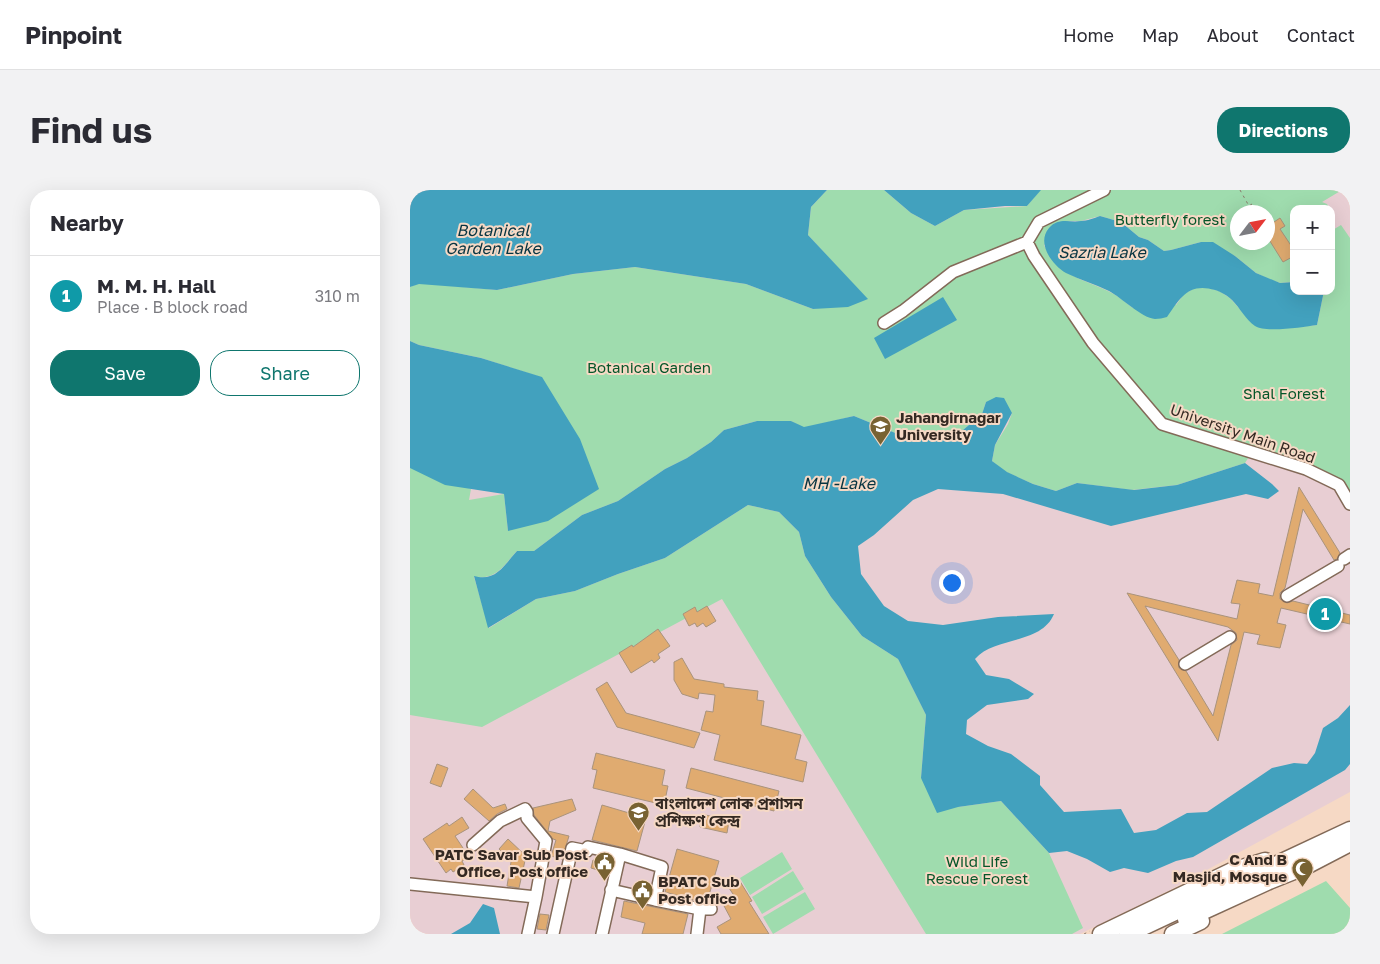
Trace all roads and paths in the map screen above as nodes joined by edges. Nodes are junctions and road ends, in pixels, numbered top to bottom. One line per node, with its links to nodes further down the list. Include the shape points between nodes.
1 (1104, 190): 4 (street, via 1039,222)
2 (1240, 190): 3 (path, via 1249,206)
3 (1255, 202)
4 (1027, 242): 5 (street, via 953,272); 6 (street, University Main Road, via 1093,342 1162,424 1306,469 1339,484)
5 (884, 323)
6 (1350, 504)
7 (1344, 560): 8 (street)
8 (1287, 596)
9 (1230, 637): 10 (street)
10 (1185, 664)
11 (1350, 830): 15 (highway)
12 (1350, 843): 16 (highway, via 1304,867)
13 (473, 845): 19 (street, via 500,821 525,810 527,818 546,841)
14 (620, 854): 18 (street); 20 (street, via 662,866); 22 (street, via 588,846 587,851 572,848)
15 (1292, 858): 25 (highway, via 1271,859 1232,871); 26 (highway)
16 (1269, 880): 27 (highway); 28 (highway, via 1240,902)
17 (410, 884): 19 (street)
18 (611, 890): 20 (street); 23 (street)
19 (536, 897): 21 (street)
20 (655, 900): 24 (street, via 705,909)
21 (528, 934)
22 (553, 934)
23 (602, 934)
24 (697, 934)
25 (1101, 934)
26 (1128, 934)
27 (1153, 934)
28 (1173, 934)

